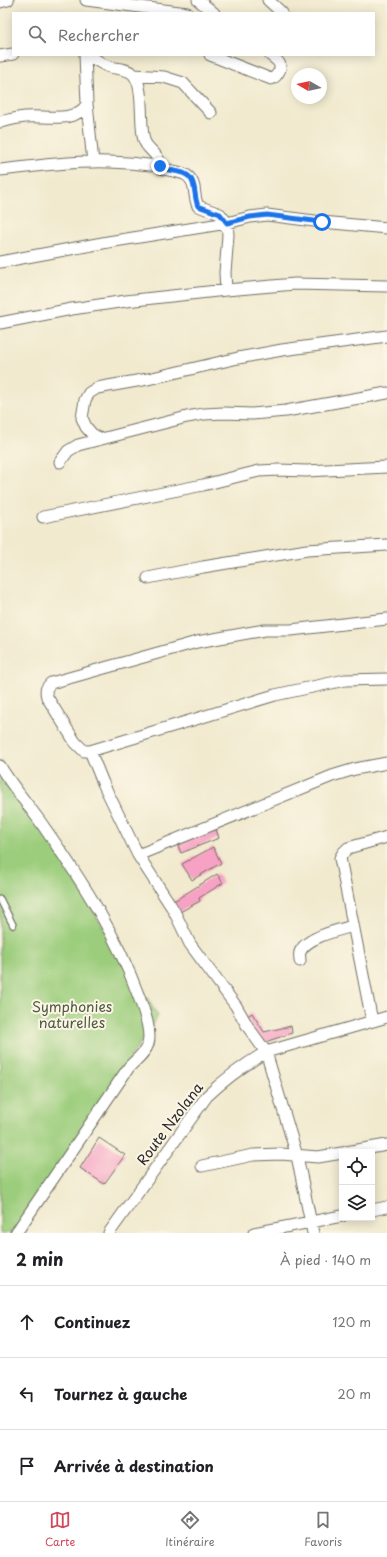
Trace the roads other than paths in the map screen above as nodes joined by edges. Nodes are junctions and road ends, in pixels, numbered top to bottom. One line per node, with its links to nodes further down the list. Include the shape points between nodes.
1 (8, 0): 5 (street)
2 (86, 0): 6 (street)
3 (198, 0): 7 (street)
4 (268, 0): 8 (street)
5 (0, 2)
6 (179, 12)
7 (213, 12)
8 (281, 12)
9 (12, 54): 10 (street)
10 (0, 56)
11 (85, 56): 16 (street)
12 (90, 56): 15 (street)
13 (212, 56): 14 (street, via 272,80 281,65)
14 (271, 56)
15 (134, 75): 17 (street, via 164,77 183,83); 20 (street, via 138,83 142,108 144,139 158,158)
16 (87, 104): 18 (street, via 83,111 76,114 25,117); 19 (street)
17 (211, 113)
18 (0, 122)
19 (93, 162): 20 (street); 21 (street)
20 (160, 166): 22 (street, via 188,175 192,179 198,206 220,214)
21 (0, 170)
22 (227, 223): 23 (street, via 267,215); 24 (street); 26 (street)
23 (387, 228)
24 (0, 262)
25 (387, 286): 26 (street, via 295,284)
26 (226, 290): 27 (street, via 126,301)
27 (0, 323)
28 (387, 336): 30 (street, via 238,358 97,388 89,393 85,400 82,418 86,427)
29 (387, 393): 30 (street, via 286,411 204,414)
30 (100, 439): 31 (street, via 78,445 68,451)
31 (60, 462)
32 (387, 467): 33 (street, via 259,471 204,485)
33 (43, 517)
34 (387, 545): 35 (street, via 307,550 203,566)
35 (148, 578)
36 (387, 619): 38 (street, via 291,630 265,630 197,642 51,683 46,687 47,697 79,747 84,751)
37 (387, 679): 38 (street, via 346,680 275,694)
38 (90, 751): 42 (street)
39 (387, 763): 42 (street, via 332,776)
40 (0, 766): 59 (street, via 90,895 130,974 148,1029 148,1044 129,1067)
41 (387, 837): 45 (street, via 348,848 340,858)
42 (138, 855): 49 (street, via 173,909 190,944)
43 (0, 898): 44 (lane)
44 (13, 925)
45 (353, 926): 46 (street, via 318,937 305,945 300,952); 48 (street)
46 (300, 961)
47 (387, 1017): 48 (street, Route Nzolana)
48 (372, 1021): 49 (street, Route Nzolana)
49 (266, 1052): 53 (street); 60 (street, Route Nzolana, via 251,1060 207,1096)
50 (387, 1145): 51 (street)
51 (364, 1149)
52 (339, 1154): 53 (street, via 318,1157)
53 (297, 1156): 54 (street, via 253,1155); 58 (street)
54 (202, 1166)
55 (387, 1208): 56 (street)
56 (375, 1210)
57 (339, 1217): 58 (street)
58 (312, 1228): 61 (street)
59 (16, 1233)
60 (109, 1233)
61 (254, 1233)

